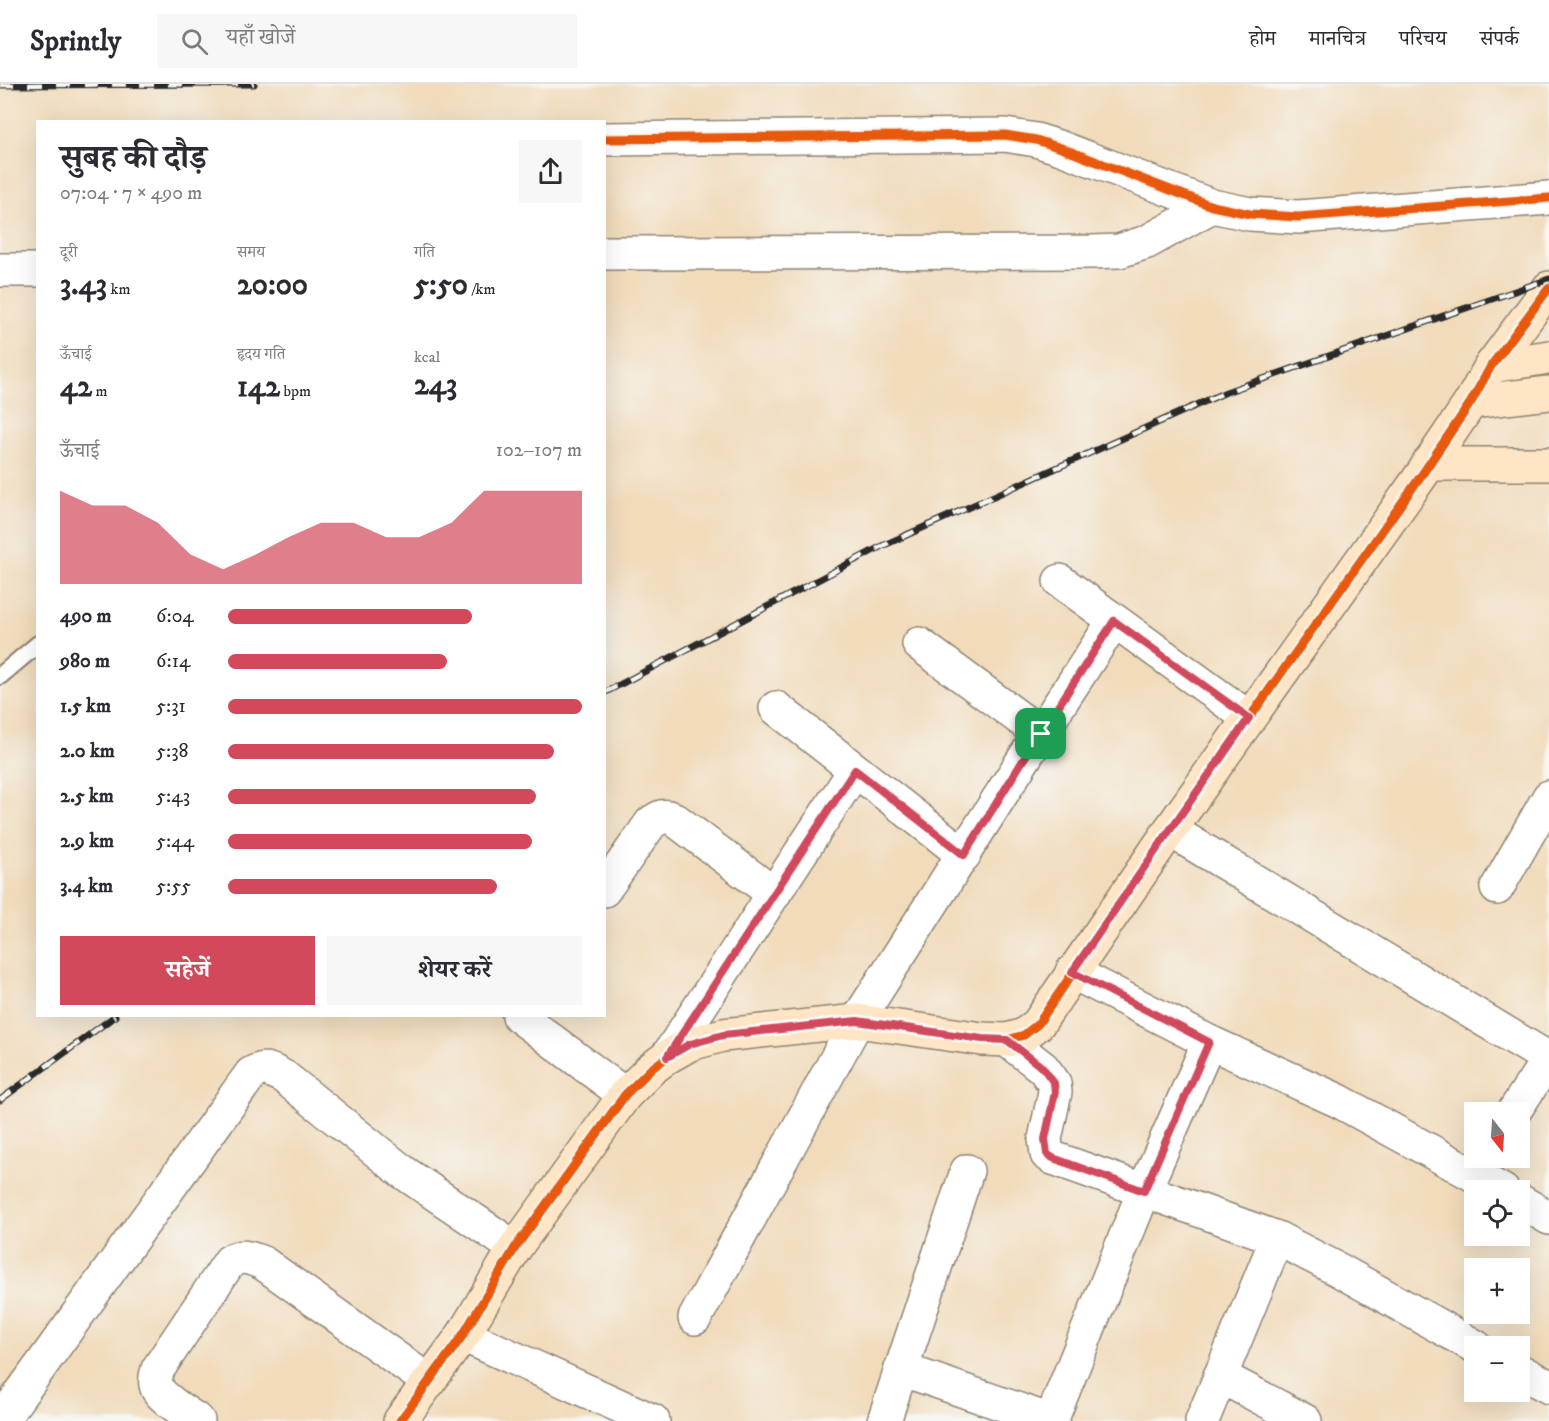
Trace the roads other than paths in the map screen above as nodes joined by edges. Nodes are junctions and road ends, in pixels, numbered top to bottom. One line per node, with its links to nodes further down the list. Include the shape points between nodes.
1 (606, 139): 3 (street, via 1005,135 1061,148)
2 (1549, 198): 3 (street, via 1298,216 1250,214)
3 (1212, 206): 4 (street, via 1147,242 1119,251)
4 (606, 253)
5 (0, 270): 6 (street)
6 (36, 270)
7 (1549, 288): 9 (street)
8 (1549, 357): 9 (street)
9 (1491, 366): 11 (street)
10 (1549, 393): 11 (street)
11 (1471, 402): 12 (street)
12 (1428, 464): 13 (street); 20 (street)
13 (1549, 464)
14 (1060, 581): 15 (street)
15 (1114, 621): 20 (street); 21 (street)
16 (919, 644): 21 (street)
17 (36, 646): 18 (lane)
18 (0, 676)
19 (776, 708): 22 (street)
20 (1249, 718): 24 (street)
21 (1041, 734): 25 (street)
22 (855, 770): 25 (street); 28 (street)
23 (1549, 797): 27 (street)
24 (1170, 830): 29 (street); 35 (street)
25 (964, 855): 31 (street)
26 (606, 887): 28 (street, via 651,823 667,816)
27 (1497, 888)
28 (774, 894): 34 (street)
29 (1072, 972): 32 (street, via 1038,1024 1024,1035); 33 (street)
30 (520, 1017): 36 (street)
31 (857, 1021): 32 (street); 34 (street, via 723,1035 690,1044); 47 (street)
32 (1007, 1040): 42 (street, via 1043,1068 1054,1083 1045,1139 1047,1154)
33 (1209, 1042): 38 (street); 42 (street)
34 (667, 1057): 36 (street)
35 (1549, 1058): 37 (street)
36 (625, 1095): 46 (street)
37 (1520, 1102)
38 (1464, 1159)
39 (1480, 1168): 41 (street)
40 (967, 1171): 50 (street)
41 (1492, 1180)
42 (1144, 1191): 45 (street); 60 (street)
43 (1530, 1207): 44 (street)
44 (1549, 1218)
45 (1277, 1238): 49 (street); 51 (street)
46 (515, 1248): 48 (street); 55 (street, via 404,1172 284,1077 259,1069 251,1074)
47 (695, 1318)
48 (463, 1335): 53 (street); 58 (street)
49 (1464, 1340)
50 (901, 1369): 59 (street); 60 (street)
51 (1220, 1376): 61 (street); 62 (street)
52 (1530, 1377): 54 (street)
53 (428, 1381): 56 (street, via 263,1263 238,1257 230,1262 156,1377 161,1394); 57 (street)
54 (1549, 1387)
55 (0, 1421)
56 (198, 1421)
57 (400, 1421)
58 (653, 1421)
59 (884, 1421)
60 (1051, 1421)
61 (1202, 1421)
62 (1305, 1421)

